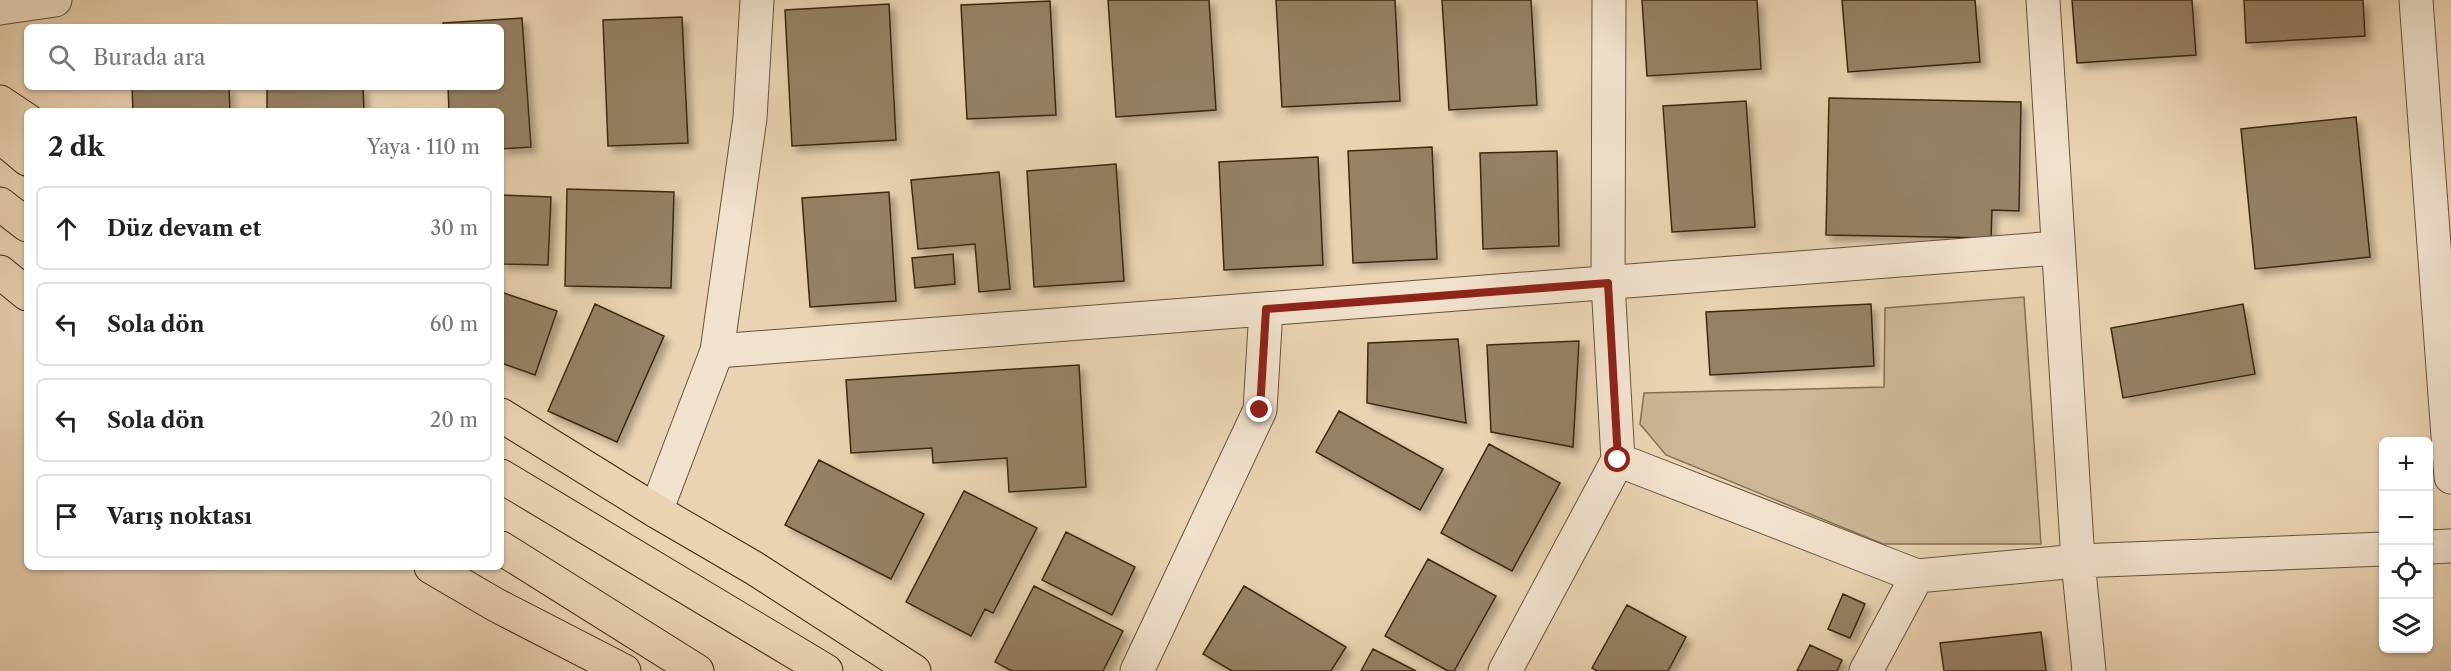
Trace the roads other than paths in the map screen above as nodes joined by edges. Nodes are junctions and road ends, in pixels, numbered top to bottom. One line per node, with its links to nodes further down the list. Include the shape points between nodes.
1 (55, 0): 6 (street)
2 (757, 0): 18 (street, via 750,118)
3 (1609, 0): 15 (street)
4 (2043, 0): 13 (street)
5 (2416, 0): 21 (street)
6 (0, 8)
7 (0, 102): 8 (main road)
8 (24, 118)
9 (0, 136): 10 (main road)
10 (24, 156)
11 (0, 204): 12 (main road)
12 (24, 223)
13 (2057, 249): 15 (street); 28 (street)
14 (0, 273): 16 (main road)
15 (1608, 283): 17 (street); 20 (street)
16 (24, 292)
17 (1266, 309): 18 (street); 35 (street, via 1260,410)
18 (717, 351): 23 (street)
19 (504, 417): 23 (main road)
20 (1618, 460): 30 (street); 36 (street)
21 (2451, 477)
22 (504, 478): 33 (main road)
23 (656, 511): 34 (main road, via 754,568)
24 (2451, 546): 25 (street)
25 (2433, 547)
26 (2379, 549): 28 (street)
27 (504, 550): 32 (main road)
28 (2078, 561): 30 (street); 38 (street)
29 (436, 570): 31 (main road)
30 (1917, 576): 37 (street)
31 (624, 671)
32 (697, 671)
33 (826, 671)
34 (914, 671)
35 (1137, 671)
36 (1505, 671)
37 (1866, 671)
38 (2089, 671)

